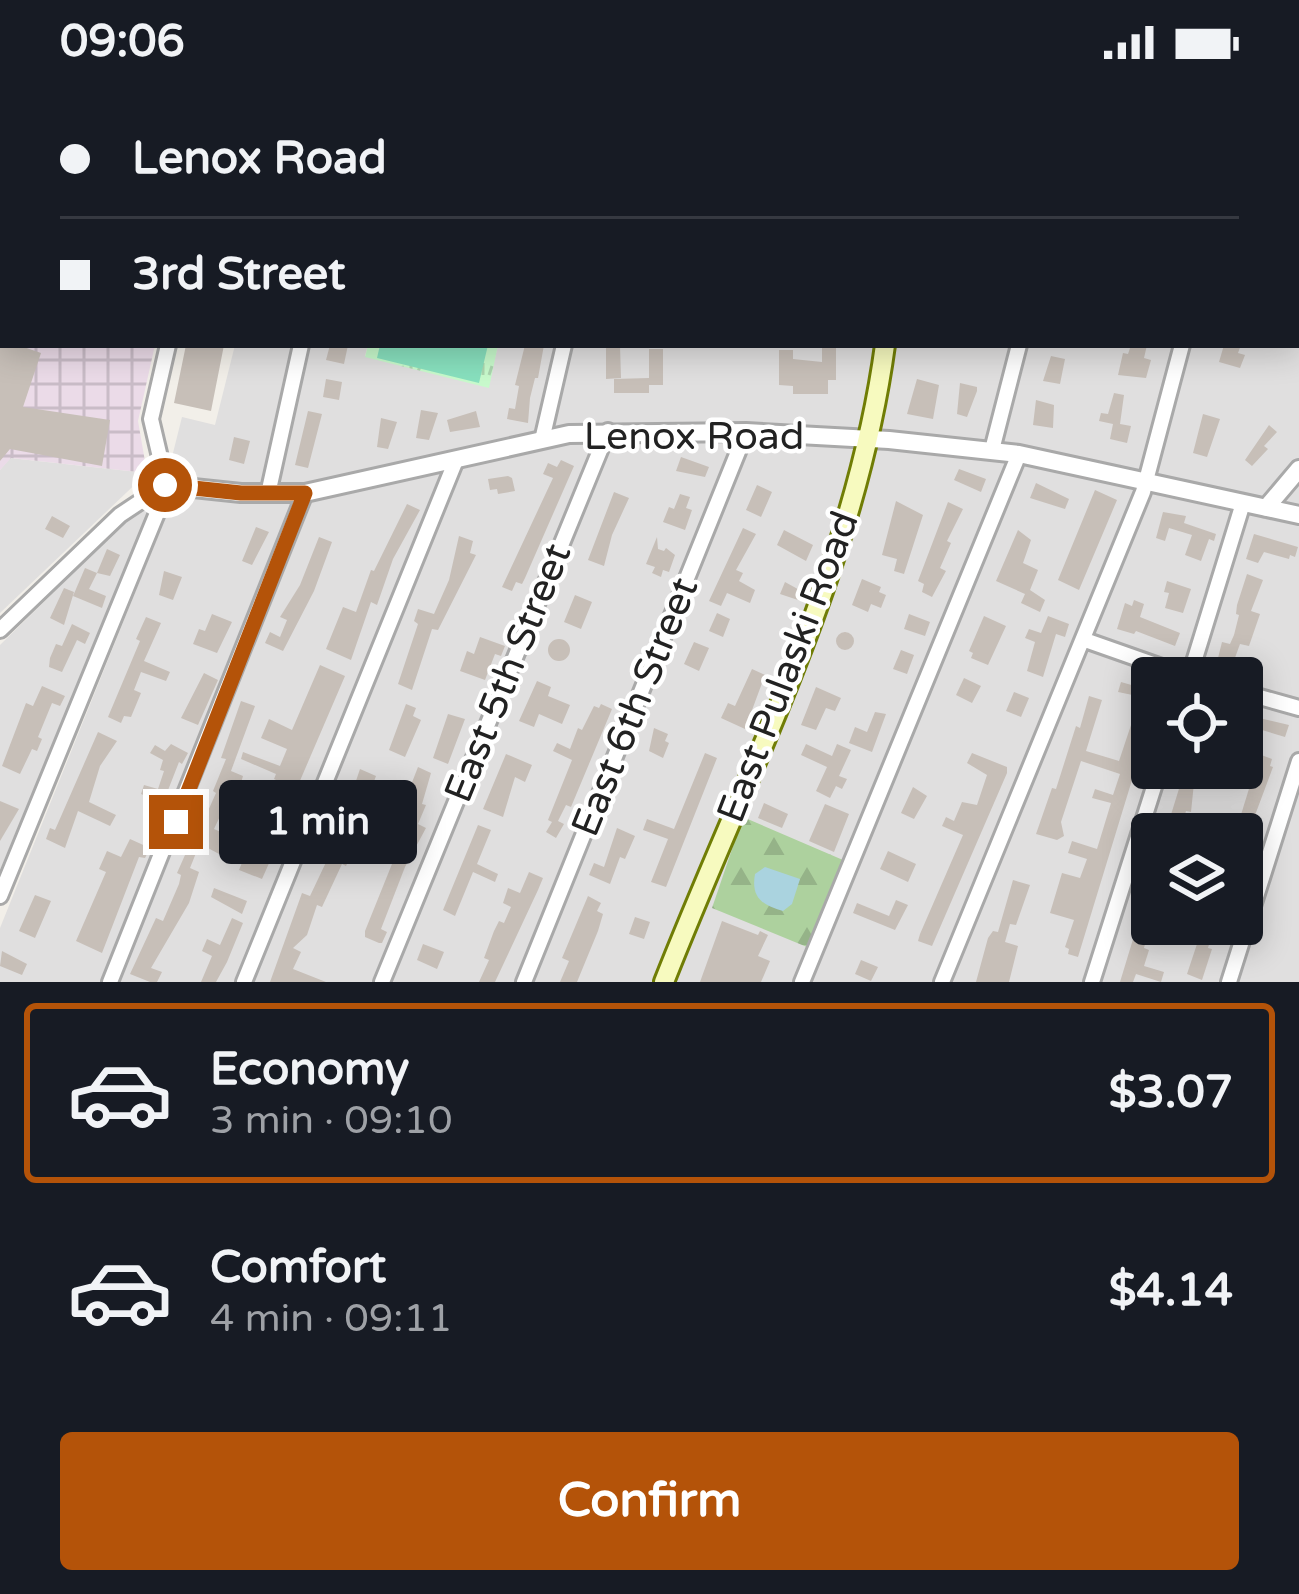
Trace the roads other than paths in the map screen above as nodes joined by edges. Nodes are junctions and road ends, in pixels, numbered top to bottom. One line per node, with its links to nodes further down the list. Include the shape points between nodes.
1 (167, 348): 16 (street, via 151,419)
2 (300, 348): 18 (street)
3 (563, 348): 10 (street)
4 (884, 348): 9 (main road, East Pulaski Road)
5 (1018, 348): 11 (street)
6 (1181, 348): 15 (street)
7 (608, 431): 8 (street, Lenox Road); 10 (street, Lenox Road); 33 (street, East 5th Street)
8 (746, 432): 9 (street, Lenox Road); 34 (street, East 6th Street)
9 (869, 439): 11 (street, Lenox Road); 35 (main road, East Pulaski Road, via 822,596)
10 (542, 440): 13 (street, Lenox Road)
11 (992, 450): 12 (street, Lenox Road)
12 (1019, 454): 15 (street, Lenox Road); 36 (street)
13 (456, 460): 17 (street, Lenox Road); 32 (street)
14 (1299, 469): 20 (street)
15 (1146, 479): 19 (street, Lenox Road); 23 (street)
16 (165, 485): 18 (street, Lenox Road); 22 (street, via 120,515); 30 (street)
17 (305, 493): 18 (street, Lenox Road); 31 (street)
18 (268, 494)
19 (1243, 503): 20 (street, Lenox Road); 25 (street)
20 (1267, 508): 21 (street, Lenox Road)
21 (1299, 515)
22 (0, 630)
23 (1085, 640): 24 (street); 37 (street)
24 (1134, 657)
25 (1197, 657)
26 (1263, 698): 27 (street)
27 (1299, 708)
28 (1299, 761): 39 (street)
29 (1153, 789): 38 (street)
30 (0, 896)
31 (110, 982)
32 (244, 982)
33 (382, 982)
34 (524, 982)
35 (664, 982)
36 (802, 982)
37 (942, 982)
38 (1092, 982)
39 (1229, 982)

